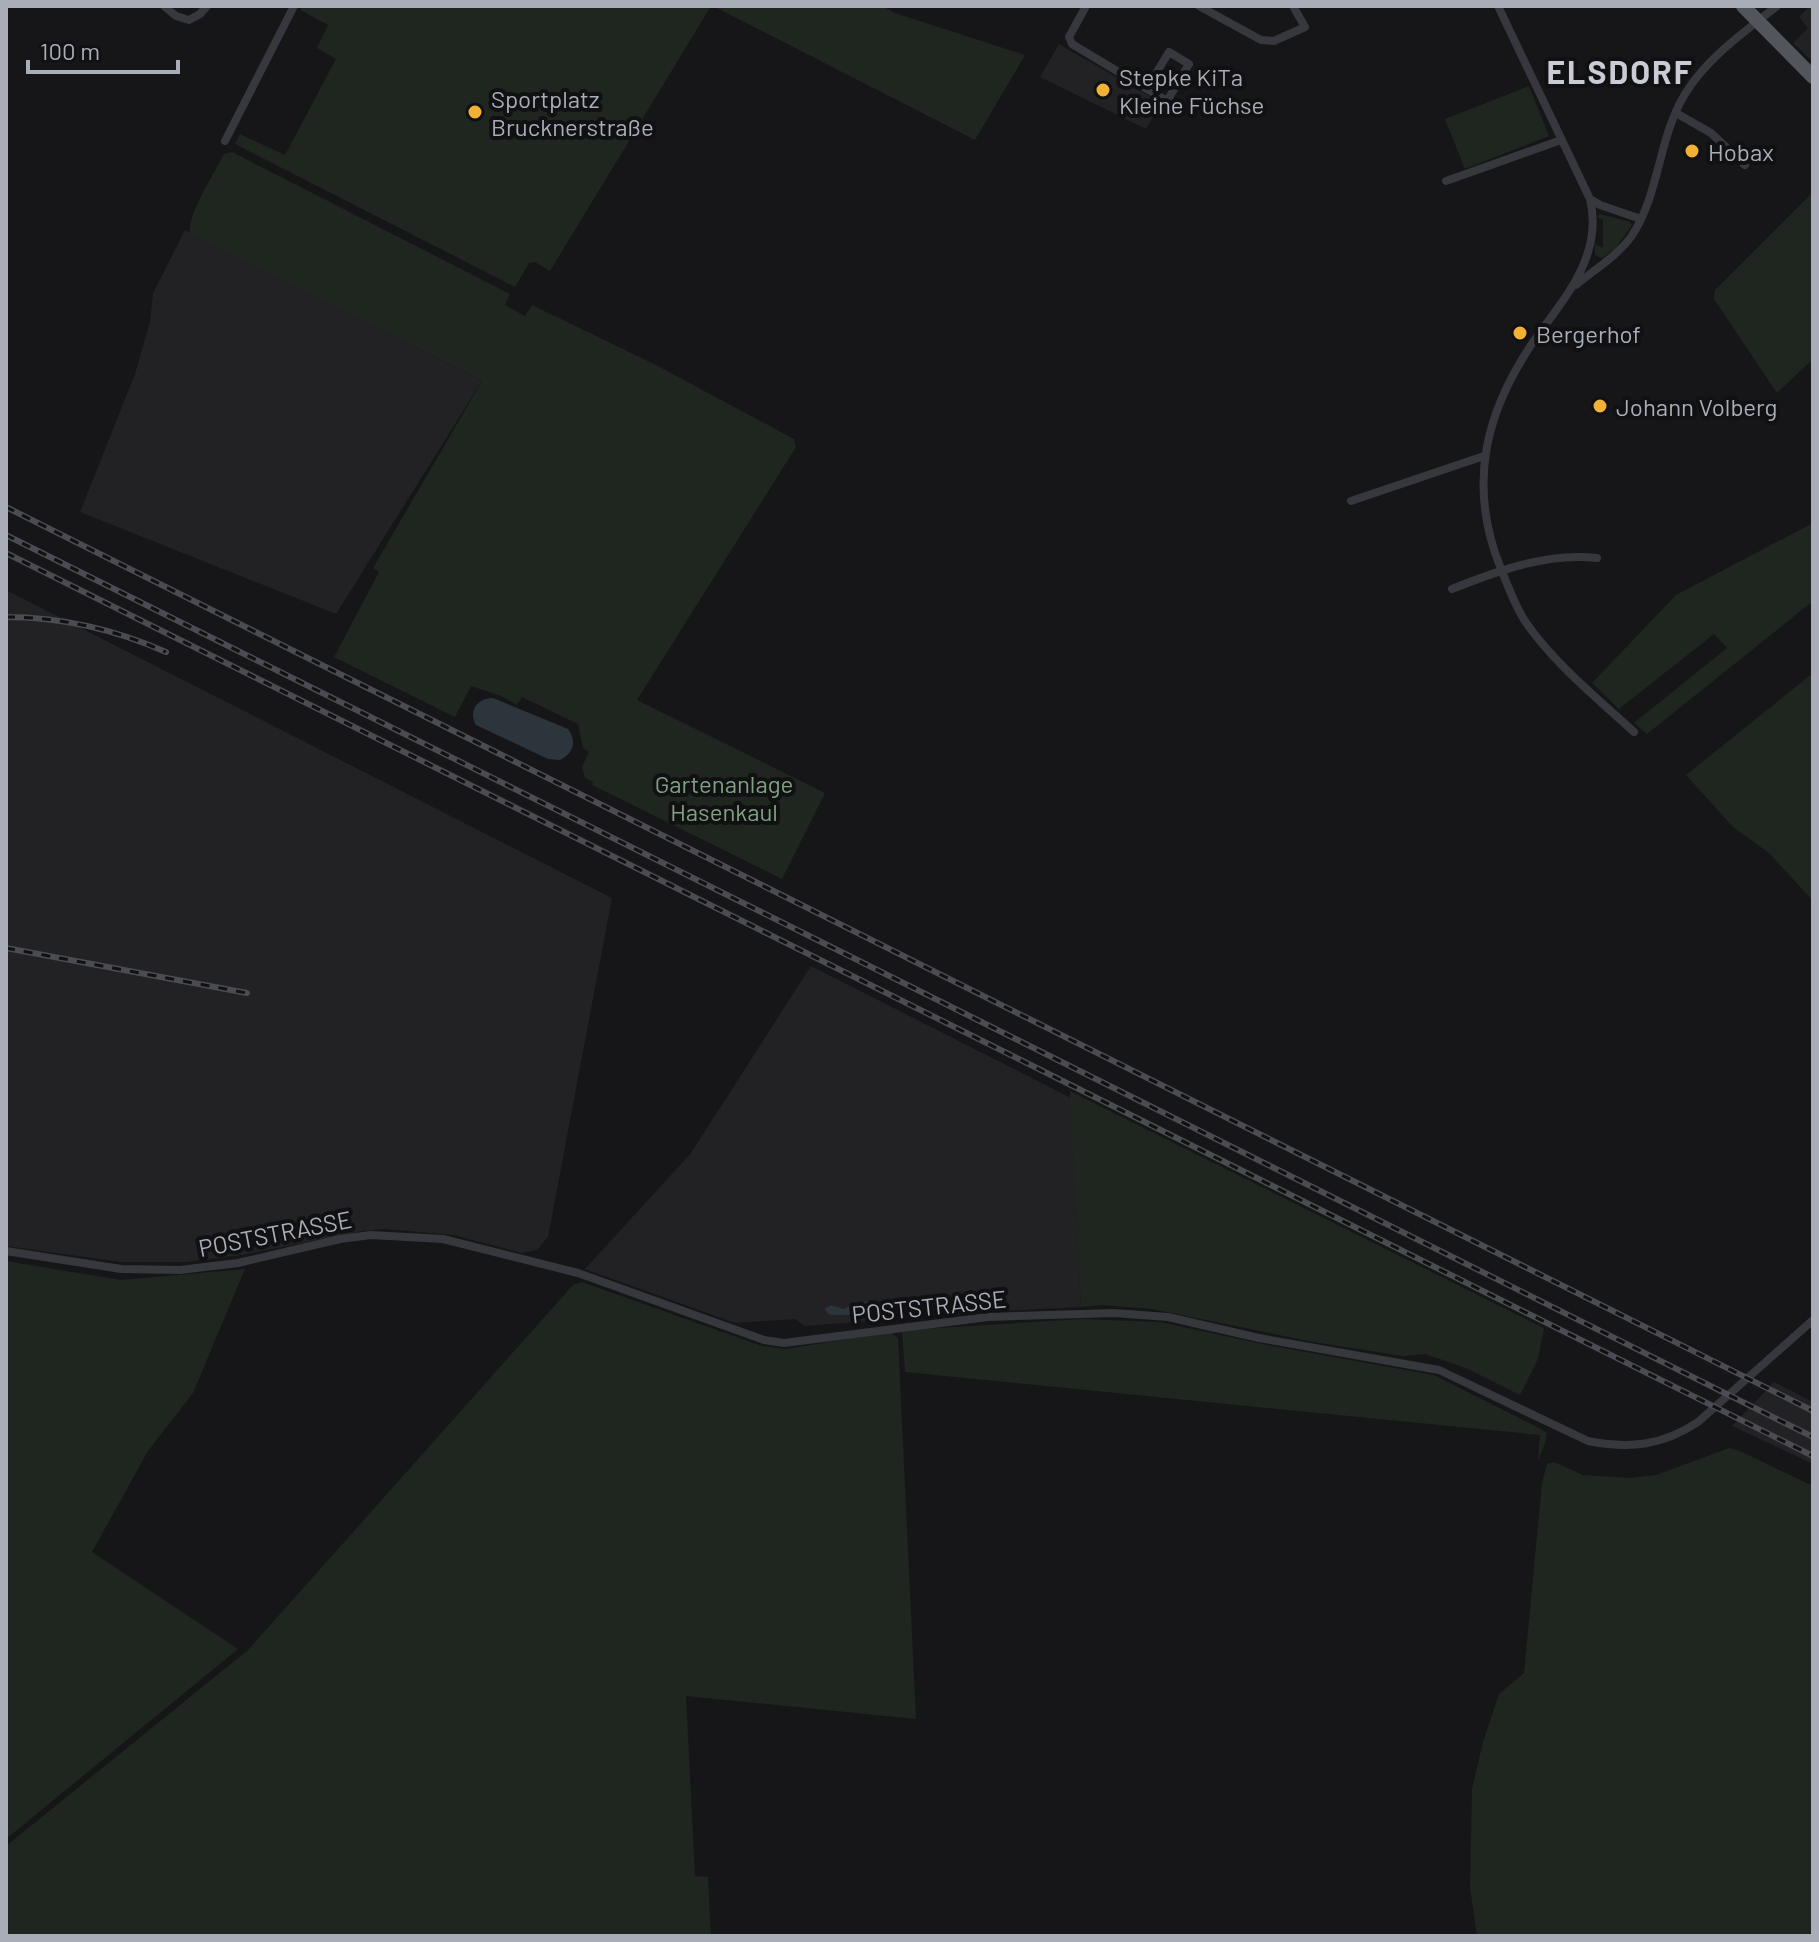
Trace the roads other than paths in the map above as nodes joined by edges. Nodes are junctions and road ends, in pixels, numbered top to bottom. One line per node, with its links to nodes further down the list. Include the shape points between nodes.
1 (164, 6): 2 (street, via 189,20)
2 (207, 6)
3 (294, 6): 15 (street)
4 (1086, 6): 12 (street, via 1071,31 1072,44)
5 (1199, 6): 6 (street, via 1261,40 1274,41 1305,27)
6 (1293, 6)
7 (1498, 6): 14 (street)
8 (1743, 6): 10 (main road)
9 (1777, 6): 10 (street)
10 (1757, 22): 11 (main road); 13 (street, via 1706,68)
11 (1813, 77)
12 (1147, 88): 12 (street, via 1169,52 1189,64 1167,101)
13 (1676, 113): 16 (street, via 1711,133); 19 (street)
14 (1561, 140): 17 (street); 18 (street)
15 (225, 141)
16 (1745, 165)
17 (1446, 181)
18 (1590, 199): 19 (street); 20 (street, via 1590,247)
19 (1641, 219): 20 (street, via 1624,245)
20 (1572, 288): 21 (street, via 1507,384)
21 (1484, 456): 22 (street); 24 (street, via 1491,541)
22 (1351, 501)
23 (1597, 558): 24 (street)
24 (1501, 569): 25 (street); 26 (street, via 1535,635)
25 (1452, 589)
26 (1634, 732)
27 (6, 1251): 28 (street, POSTSTRASSE, via 121,1269 180,1270 371,1235 443,1239 578,1273 784,1343 988,1317 1168,1317 1439,1370 1588,1441 1614,1446 1653,1443 1683,1432)
28 (1813, 1320)

